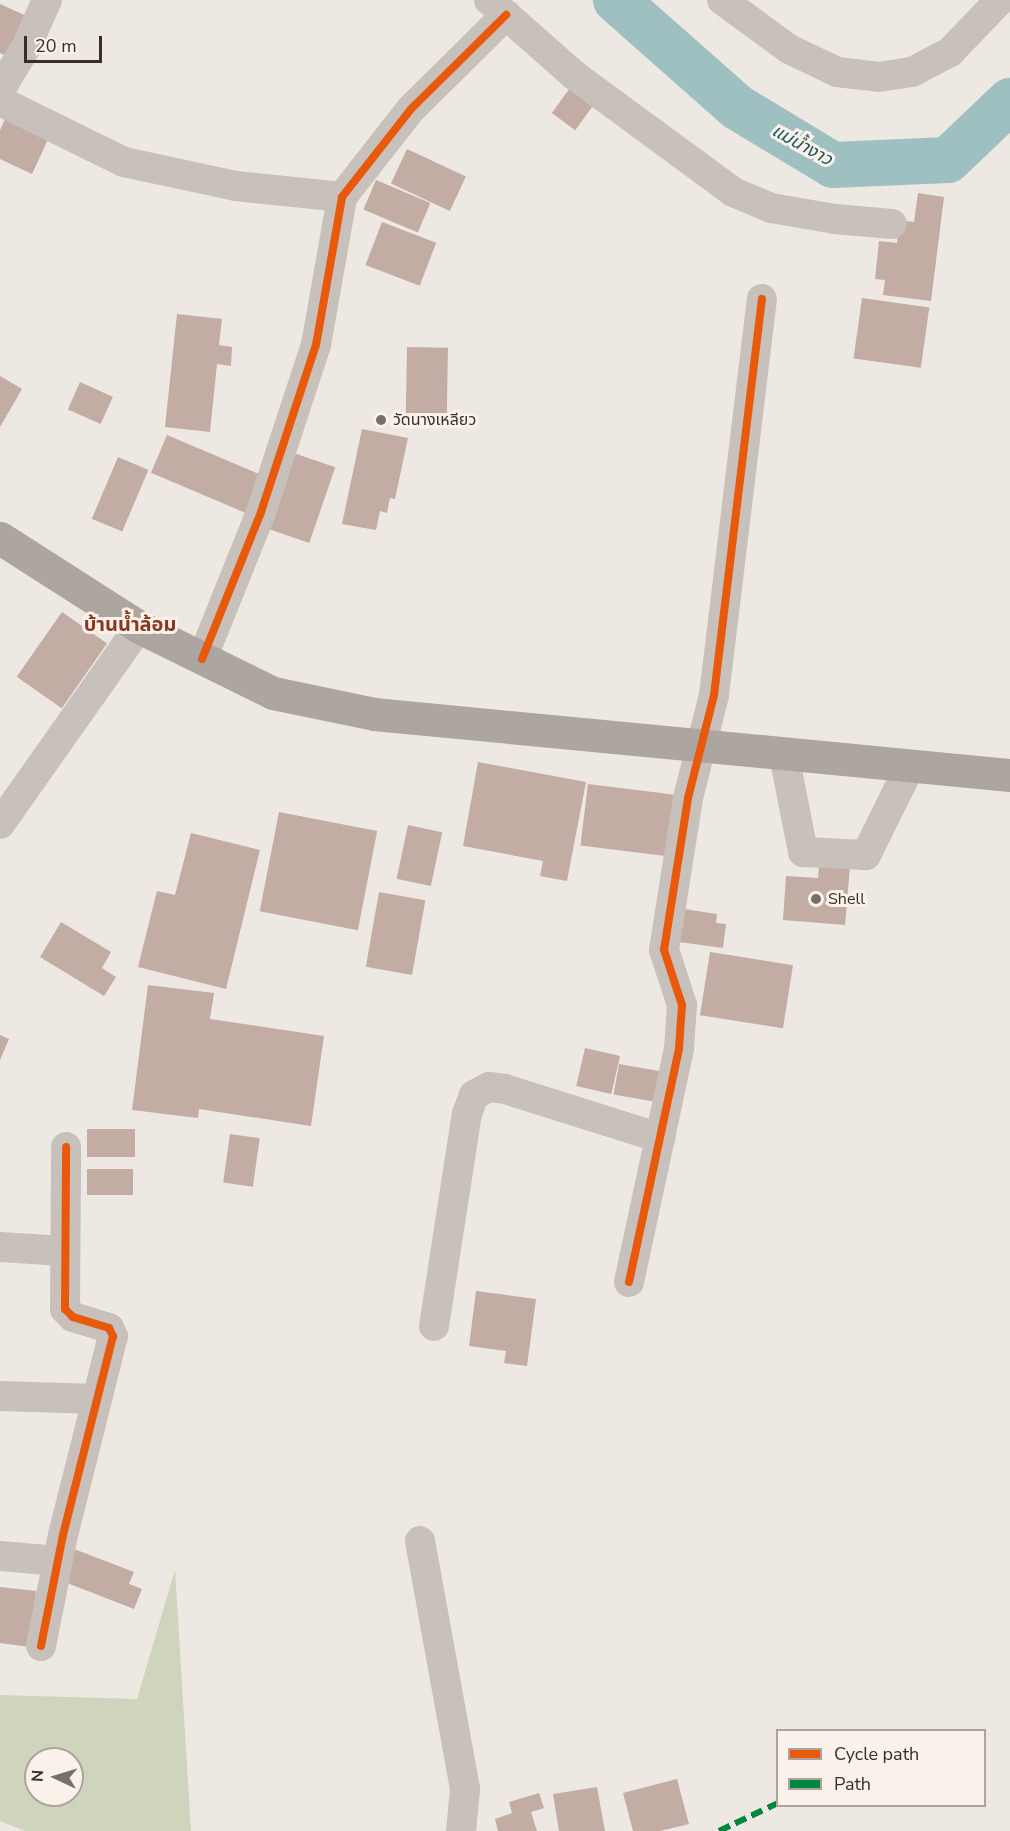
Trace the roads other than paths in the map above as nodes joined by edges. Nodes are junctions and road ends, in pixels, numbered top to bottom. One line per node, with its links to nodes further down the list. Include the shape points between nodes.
1 (47, 0): 5 (street, via 26,47)
2 (722, 0): 3 (street, via 789,49 837,72 879,77 912,72 950,52)
3 (1000, 0)
4 (497, 7): 7 (street); 8 (street, via 574,75 733,192 771,208)
5 (0, 90)
6 (0, 101): 7 (street, via 124,162 236,186)
7 (342, 197): 12 (street, via 316,345 261,512)
8 (892, 224)
9 (762, 299): 13 (street, via 714,695)
10 (0, 538): 11 (main road)
11 (139, 627): 12 (main road); 17 (street)
12 (202, 659): 13 (main road, via 273,693 375,714)
13 (701, 744): 14 (main road); 18 (street, via 688,798 664,950 682,1005 679,1048)
14 (784, 755): 15 (main road); 15 (street, via 803,852 866,855)
15 (910, 766): 16 (main road)
16 (1010, 775)
17 (0, 824)
18 (660, 1138): 22 (street); 23 (street, via 505,1089 489,1087 474,1095 467,1114)
19 (66, 1147): 21 (street)
20 (0, 1247): 21 (street)
21 (63, 1251): 25 (street, via 65,1309 73,1317 112,1331)
22 (629, 1282)
23 (434, 1326)
24 (0, 1396): 25 (street)
25 (96, 1399): 28 (street)
26 (420, 1541): 30 (street, via 465,1789)
27 (0, 1556): 28 (street)
28 (57, 1561): 29 (street)
29 (41, 1646)
30 (461, 1831)

